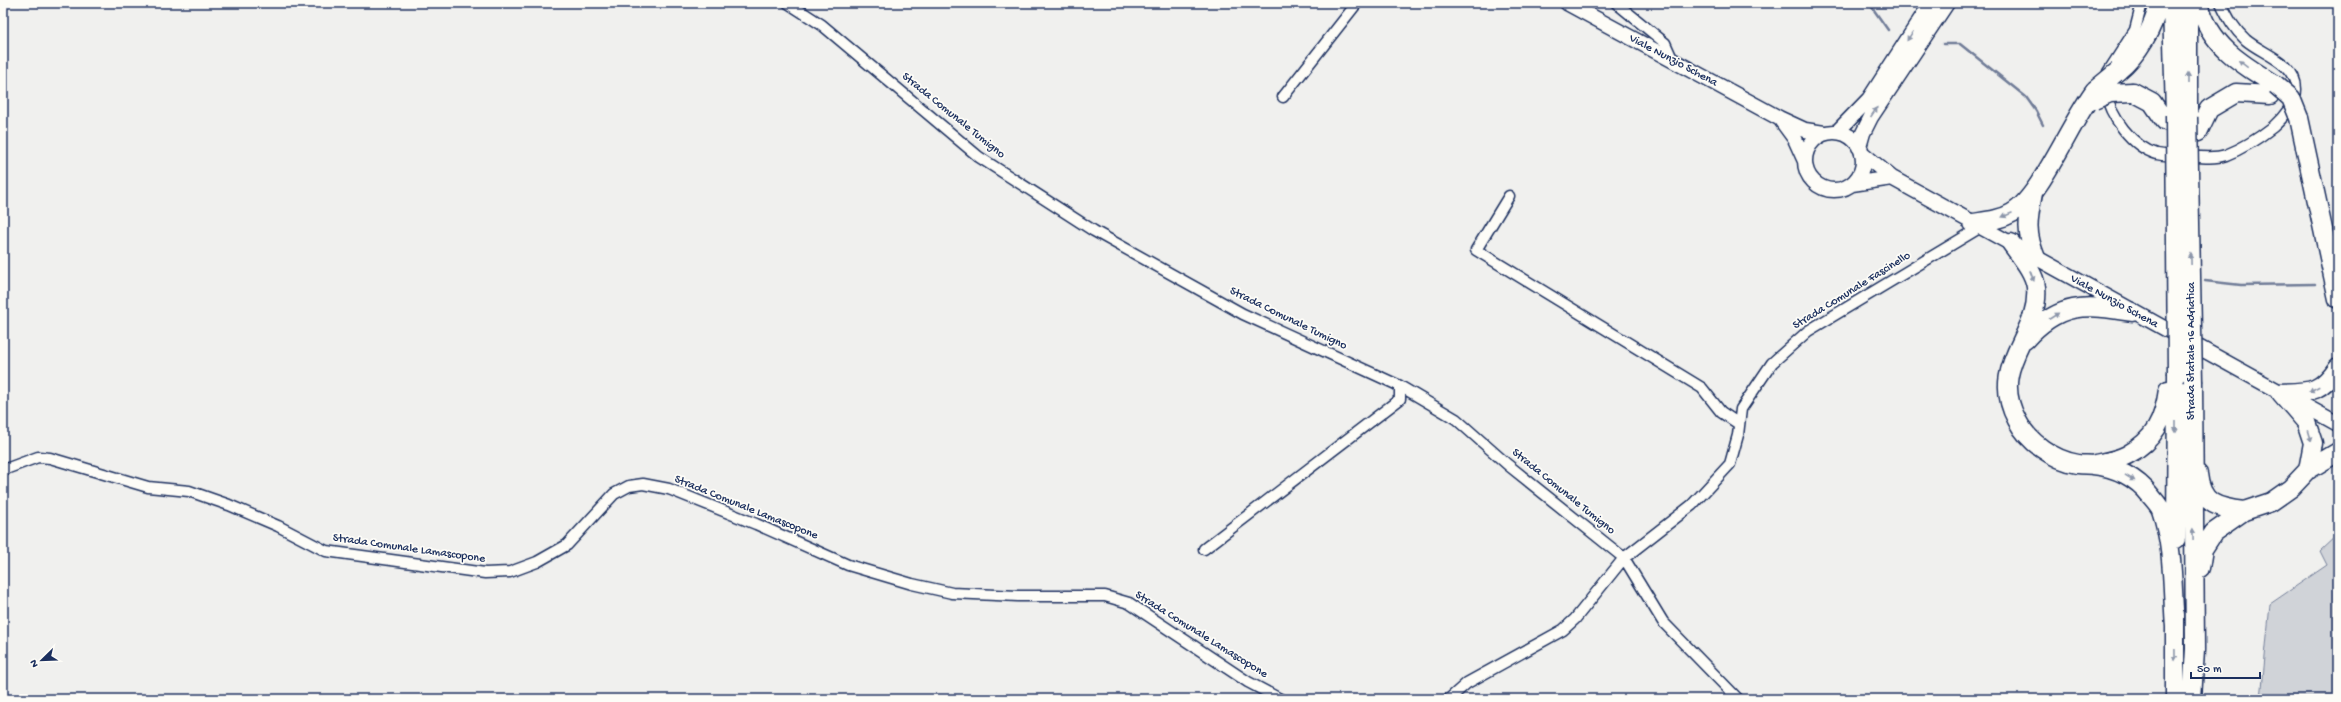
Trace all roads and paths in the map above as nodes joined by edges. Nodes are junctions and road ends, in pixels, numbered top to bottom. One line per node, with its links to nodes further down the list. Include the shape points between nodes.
1 (788, 3): 35 (street, Strada Comunale Tumigno, via 822,25 979,157 1094,231 1243,314)
2 (1357, 3): 15 (street)
3 (1567, 3): 13 (street, Viale Nunzio Schena)
4 (1616, 3): 13 (street, via 1665,43)
5 (1931, 3): 19 (street, one-way to 19, via 1870,99)
6 (1947, 3): 20 (street, one-way to 6, via 1863,133 1871,117)
7 (2142, 3): 12 (street, via 2135,30 2109,70 2104,88 2108,104 2132,139 2157,154 2206,158 2226,155 2257,140 2282,119 2296,89 2293,77 2283,64 2247,41 2230,23)
8 (2159, 3): 16 (highway, bridge, via 2156,20 2128,63)
9 (2172, 3): 18 (highway, Strada Statale 16 Adriatica)
10 (2188, 3): 18 (highway, Strada Statale 16 Adriatica, one-way to 10)
11 (2200, 3): 14 (highway, one-way to 11, via 2216,40 2203,18)
12 (2221, 3)
13 (1673, 61): 17 (street, Viale Nunzio Schena)
14 (2273, 90): 26 (highway, bridge, via 2236,93 2209,110 2198,132); 30 (highway, via 2299,118)
15 (1283, 97)
16 (2091, 98): 18 (highway, bridge, via 2110,93 2133,92); 24 (highway)
17 (1779, 118): 19 (street, Viale Nunzio Schena, via 1805,130); 21 (street, Viale Nunzio Schena, via 1795,139)
18 (2176, 118): 26 (highway, Strada Statale 16 Adriatica, bridge)
19 (1830, 132): 20 (street, via 1846,134 1855,141); 21 (street, via 1815,138 1807,151)
20 (1860, 150): 22 (street, Viale Nunzio Schena); 23 (street, via 1862,167)
21 (1805, 161): 23 (street, via 1812,178 1819,185 1837,189)
22 (1892, 178): 23 (street); 27 (street, Viale Nunzio Schena)
23 (1852, 184)
24 (2033, 193): 27 (highway, one-way to 27, via 2013,212); 29 (highway, via 2027,225 2029,241)
25 (1509, 196): 37 (street, via 1476,250 1702,388 1721,412)
26 (2183, 201): 34 (highway, Strada Statale 16 Adriatica, bridge); 39 (highway, Strada Statale 16 Adriatica, one-way to 26, bridge, via 2193,382)
27 (1978, 225): 28 (street, Viale Nunzio Schena); 37 (street, Strada Comunale Fascinello, via 1808,331 1772,363 1741,409)
28 (2011, 243): 29 (street, Viale Nunzio Schena); 32 (highway, one-way to 32, via 2028,267 2036,286 2036,308)
29 (2036, 258): 31 (street, Viale Nunzio Schena)
30 (2338, 298)
31 (2132, 312): 32 (highway, one-way to 31, via 2036,327 2060,312 2082,306); 36 (street, Viale Nunzio Schena)
32 (2016, 352): 41 (highway, via 2008,372 2009,394 2016,418 2027,438 2048,453 2078,464)
33 (2338, 367): 36 (highway, one-way to 36, via 2328,381 2310,392)
34 (2173, 372): 41 (highway, via 2164,413 2152,436 2127,456); 47 (highway, Strada Statale 16 Adriatica, one-way to 47)
35 (1400, 386): 45 (street, via 1400,399); 46 (street, Strada Comunale Tumigno, via 1456,419 1508,465)
36 (2281, 393): 38 (street, Viale Nunzio Schena); 43 (highway, one-way to 43, via 2306,422 2313,443)
37 (1739, 424): 46 (street, Strada Comunale Fascinello, via 1730,464 1692,505)
38 (2338, 424)
39 (2192, 427): 44 (highway, via 2199,483 2208,501 2221,508); 48 (highway, Strada Statale 16 Adriatica, one-way to 39)
40 (2338, 452): 43 (highway)
41 (2094, 465): 47 (highway, one-way to 47, via 2118,471 2142,484 2161,508 2169,540)
42 (3, 470): 49 (street, Strada Comunale Lamascopone, via 38,457 50,458 148,487 188,491 258,517 326,551 485,573 510,572 537,562 567,545 614,494 629,486 643,484 669,489 848,564 912,584 952,592 1018,596 1105,596 1128,603 1248,682)
43 (2308, 470): 44 (highway, via 2291,488 2271,502)
44 (2244, 511): 48 (highway, via 2214,532 2203,549)
45 (1204, 549)
46 (1624, 558): 50 (street, via 1575,619 1563,630 1467,683); 51 (street, Strada Comunale Tumigno, via 1663,622)
47 (2175, 627): 52 (highway, Strada Statale 16 Adriatica, one-way to 52)
48 (2195, 649): 53 (highway, Strada Statale 16 Adriatica)
49 (1280, 699)
50 (1449, 699)
51 (1738, 699)
52 (2175, 699)
53 (2192, 699)

